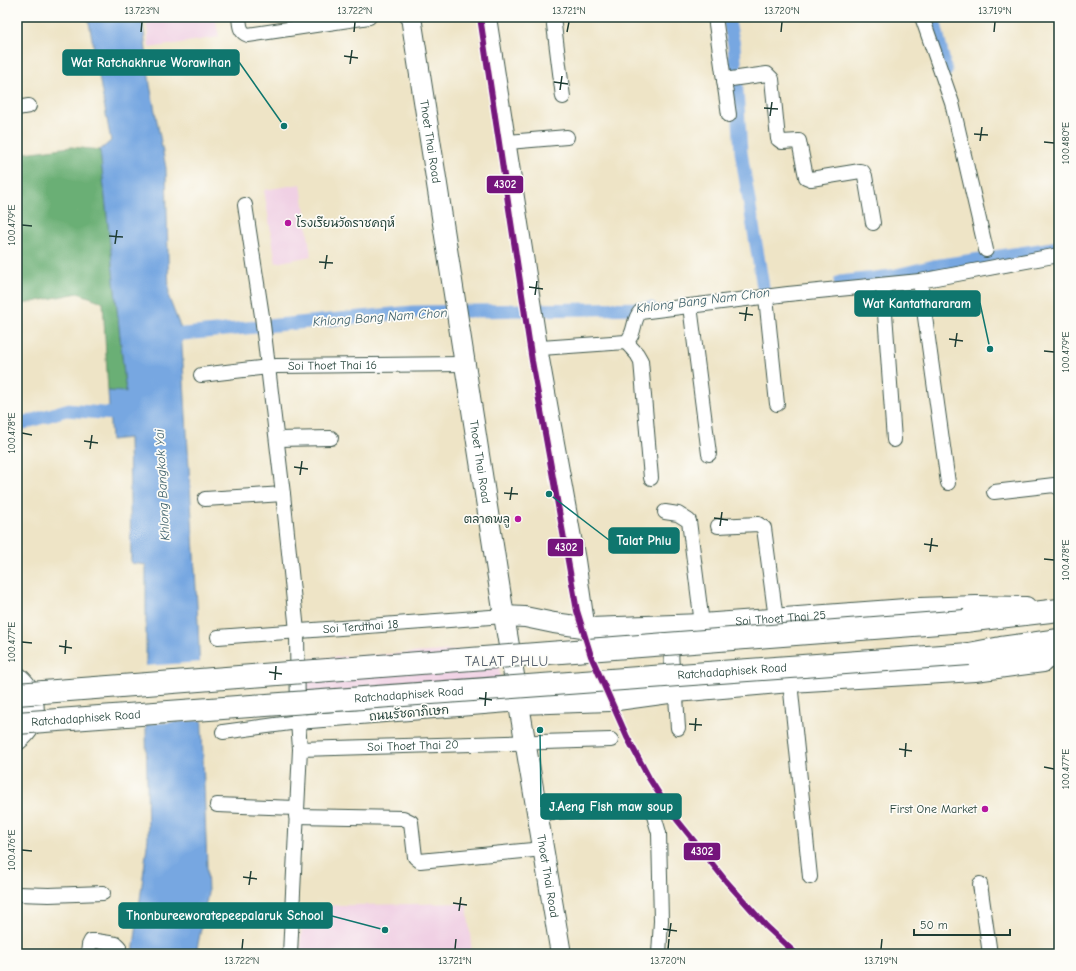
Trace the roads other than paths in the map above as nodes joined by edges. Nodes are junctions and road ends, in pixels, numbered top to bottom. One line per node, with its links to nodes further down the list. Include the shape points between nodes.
1 (239, 17): 2 (street, via 241,30 248,35)
2 (362, 17)
3 (410, 17): 23 (main road, Thoet Thai Road)
4 (489, 17): 12 (street)
5 (553, 17): 9 (street)
6 (715, 17): 8 (street)
7 (922, 17): 15 (street, via 952,103)
8 (733, 79): 10 (street); 14 (street, via 767,74 772,79 778,140 799,141 806,177 811,179 863,172)
9 (563, 97)
10 (730, 115)
11 (567, 137): 12 (street)
12 (508, 142): 22 (street)
13 (245, 205): 24 (street)
14 (873, 223)
15 (986, 250)
16 (1059, 255): 17 (street)
17 (920, 281): 18 (street); 32 (street)
18 (883, 285): 19 (street); 29 (street)
19 (766, 297): 20 (street); 26 (street)
20 (690, 306): 21 (street, via 640,312 634,321 630,339); 30 (street)
21 (626, 342): 22 (street); 31 (street, via 641,361)
22 (541, 348): 46 (street, via 587,623)
23 (464, 364): 24 (street, Soi Thoet Thai 16); 40 (main road, Thoet Thai Road)
24 (268, 366): 25 (street, Soi Thoet Thai 16); 28 (street)
25 (202, 375)
26 (777, 404)
27 (331, 438): 28 (street)
28 (277, 439): 35 (street)
29 (894, 440)
30 (709, 454)
31 (651, 478)
32 (948, 483)
33 (1059, 488): 34 (street, via 1054,485)
34 (994, 492)
35 (283, 494): 36 (street); 47 (street)
36 (205, 499)
37 (664, 512): 43 (street, via 678,514 689,521)
38 (718, 526): 41 (street, via 758,524 764,528)
39 (1059, 609): 41 (main road, Soi Thoet Thai 25, via 962,606); 42 (main road)
40 (504, 616): 46 (main road, Soi Thoet Thai 25, via 525,616); 47 (street, Soi Terdthai 18); 56 (main road, Thoet Thai Road)
41 (776, 619): 43 (main road, Soi Thoet Thai 25)
42 (965, 621): 44 (main road, via 1026,625); 55 (main road, bridge)
43 (702, 624): 45 (main road, Soi Thoet Thai 25)
44 (1059, 624)
45 (678, 625): 46 (main road, Soi Thoet Thai 25); 54 (street, via 671,651)
46 (590, 628)
47 (297, 631): 48 (street, Soi Terdthai 18); 57 (street)
48 (218, 637)
49 (1059, 640): 50 (main road, Ratchadaphisek Road)
50 (969, 654): 51 (main road, Ratchadaphisek Road); 58 (main road, Ratchadaphisek Road, bridge)
51 (1059, 658): 53 (main road, via 975,671)
52 (17, 678): 61 (main road, via 27,687 33,709 27,730)
53 (790, 682): 54 (main road); 69 (street)
54 (676, 692): 56 (main road, via 610,701); 59 (street)
55 (17, 694)
56 (520, 704): 57 (street, ถนนรัชดาภิเษก); 63 (main road, Thoet Thai Road)
57 (298, 722): 60 (street, ถนนรัชดาภิเษก); 64 (street)
58 (17, 723)
59 (678, 728)
60 (223, 732)
61 (17, 739)
62 (611, 740): 63 (street, Soi Thoet Thai 20)
63 (526, 743): 64 (street, Soi Thoet Thai 20); 67 (main road, Thoet Thai Road)
64 (300, 749): 66 (street)
65 (217, 805): 66 (street)
66 (296, 812): 68 (street, via 403,818 411,822 415,857 420,861); 75 (street)
67 (537, 813): 68 (main road, Thoet Thai Road); 77 (street, via 634,807 652,809 659,833)
68 (543, 849): 76 (main road, Thoet Thai Road)
69 (810, 877)
70 (980, 884): 78 (street)
71 (103, 893): 72 (street)
72 (17, 894)
73 (88, 954): 74 (street, via 89,945 96,941 116,944 119,946)
74 (118, 954)
75 (290, 954)
76 (561, 954)
77 (659, 954)
78 (990, 954)

